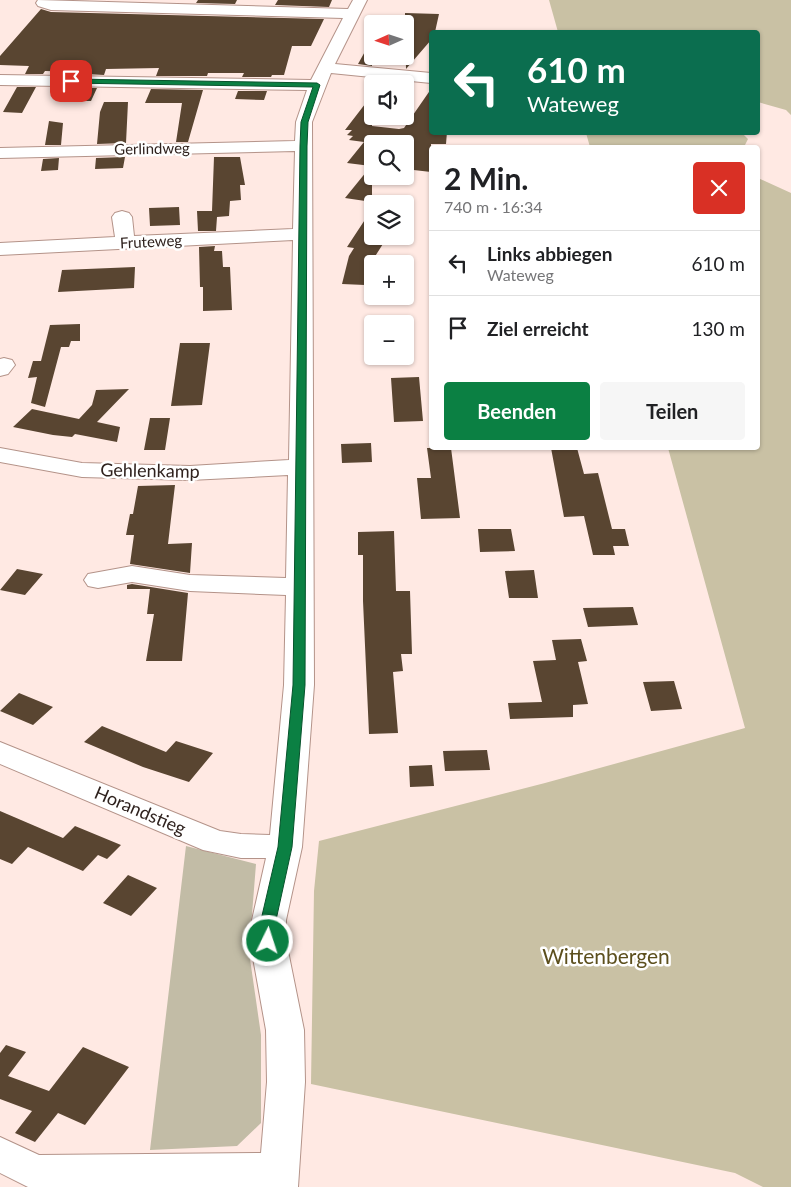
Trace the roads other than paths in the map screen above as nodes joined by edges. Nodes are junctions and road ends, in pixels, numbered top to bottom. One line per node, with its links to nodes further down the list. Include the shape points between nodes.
1 (45, 0): 3 (street, via 43,3 47,5)
2 (68, 0): 3 (street)
3 (81, 7): 4 (street)
4 (357, 7): 5 (street)
5 (322, 76): 6 (street); 7 (street); 8 (street, via 304,122)
6 (429, 78)
7 (0, 80)
8 (303, 146): 9 (street, Gerlindweg); 11 (street)
9 (0, 153)
10 (122, 217): 12 (street)
11 (302, 234): 12 (street, Fruteweg); 15 (street)
12 (125, 244): 13 (street, Fruteweg)
13 (0, 249)
14 (0, 455): 15 (street, Gehlenkamp, via 82,470 190,473)
15 (302, 467): 17 (street)
16 (98, 580): 17 (street, via 132,574 190,583)
17 (300, 587): 19 (street, via 299,685)
18 (0, 752): 19 (street, Horandstieg, via 215,842)
19 (285, 847): 21 (street, via 268,920 285,1030 286,1082)
20 (0, 1154): 21 (street, via 35,1172)
21 (278, 1178)

